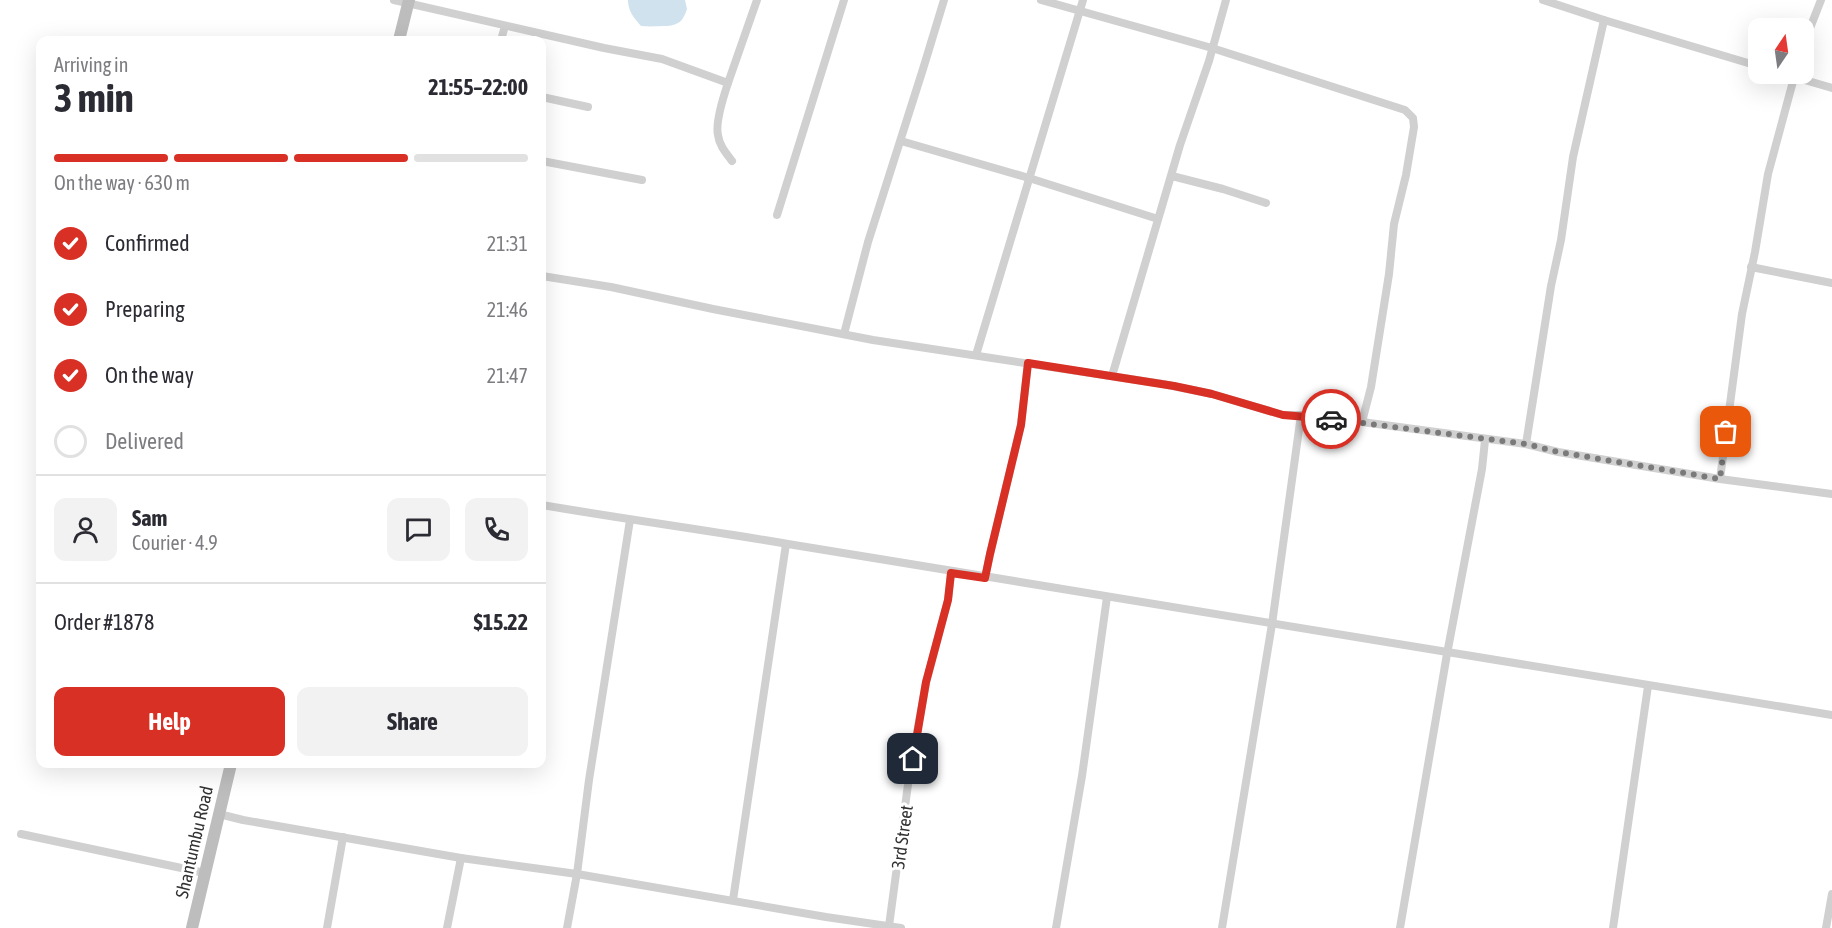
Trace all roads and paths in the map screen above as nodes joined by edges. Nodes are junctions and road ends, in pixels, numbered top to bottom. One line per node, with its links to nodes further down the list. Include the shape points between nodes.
1 (394, 0): 10 (street)
2 (758, 0): 19 (street)
3 (844, 0): 32 (street)
4 (944, 0): 25 (street)
5 (1041, 0): 11 (street)
6 (1083, 0): 11 (street)
7 (1226, 0): 17 (street)
8 (1543, 0): 13 (street)
9 (1821, 0): 12 (street)
10 (408, 2): 14 (street); 15 (street)
11 (1080, 11): 17 (street); 29 (street)
12 (1814, 18)
13 (1604, 20): 18 (street); 44 (street, via 1573,157)
14 (505, 26): 16 (street); 19 (street, via 662,59)
15 (400, 36)
16 (502, 36)
17 (1212, 48): 28 (street); 42 (street, via 1405,110 1413,118 1373,378)
18 (1748, 63)
19 (728, 82): 26 (street, via 717,135)
20 (1814, 82): 22 (street)
21 (1792, 84): 34 (street, via 1768,174)
22 (1832, 88)
23 (546, 98): 24 (street)
24 (588, 106)
25 (901, 141): 29 (street); 37 (street, via 868,242)
26 (732, 161)
27 (546, 162): 30 (street)
28 (1172, 176): 31 (street); 33 (street)
29 (1029, 178): 33 (street); 38 (street)
30 (642, 180)
31 (1266, 203)
32 (777, 214)
33 (1158, 219): 40 (street)
34 (1751, 267): 36 (street); 45 (street)
35 (546, 277): 37 (street)
36 (1832, 283)
37 (844, 334): 38 (street)
38 (976, 355): 39 (street)
39 (1028, 363): 40 (street); 51 (street, via 1021,425)
40 (1112, 376): 41 (street, via 1212,394 1283,415)
41 (1301, 415): 42 (street); 53 (street)
42 (1362, 422): 43 (street)
43 (1485, 440): 44 (street); 54 (street)
44 (1526, 444): 45 (street)
45 (1720, 479): 46 (street)
46 (1832, 494)
47 (546, 506): 48 (street)
48 (630, 520): 49 (street); 63 (street)
49 (786, 543): 50 (street); 65 (street)
50 (951, 573): 51 (street); 68 (street, 3rd Street, via 911,767)
51 (985, 578): 52 (street)
52 (1107, 597): 53 (street); 75 (street)
53 (1272, 624): 54 (street); 76 (street)
54 (1447, 654): 55 (street); 77 (street)
55 (1648, 686): 56 (street); 78 (street)
56 (1832, 716)
57 (230, 768): 58 (street, Shantumbu Road)
58 (219, 814): 60 (street); 62 (street, Shantumbu Road)
59 (21, 834): 62 (street)
60 (343, 837): 61 (street); 70 (street)
61 (461, 858): 63 (street); 71 (street)
62 (205, 873): 69 (street, Shantumbu Road)
63 (577, 874): 65 (street); 72 (street)
64 (1832, 894): 67 (street)
65 (733, 900): 66 (street)
66 (826, 917): 68 (street); 73 (street)
67 (1829, 924)
68 (889, 926): 74 (street)
69 (192, 928)
70 (327, 928)
71 (447, 928)
72 (567, 928)
73 (824, 928)
74 (901, 928)
75 (1056, 928)
76 (1222, 928)
77 (1400, 928)
78 (1612, 928)

